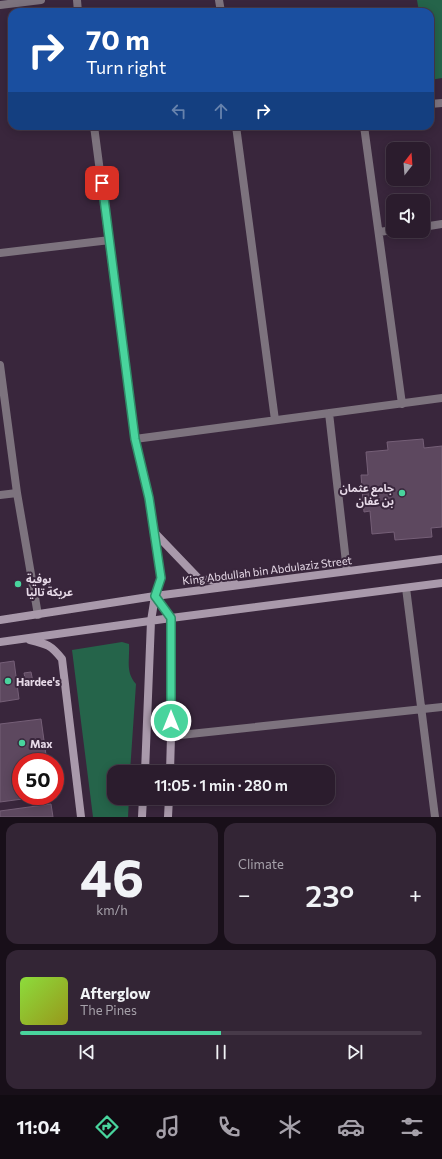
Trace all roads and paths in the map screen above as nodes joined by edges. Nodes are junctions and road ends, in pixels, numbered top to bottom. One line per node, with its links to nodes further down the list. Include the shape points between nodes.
1 (41, 0): 2 (street)
2 (0, 5)
3 (95, 130): 10 (street)
4 (237, 130): 16 (street)
5 (365, 130): 9 (street)
6 (442, 224): 7 (street)
7 (430, 226)
8 (386, 231): 9 (street)
9 (379, 232): 14 (street)
10 (110, 240): 11 (street); 17 (street)
11 (0, 253)
12 (0, 365): 18 (street)
13 (442, 398): 14 (street)
14 (402, 404): 15 (street)
15 (329, 413): 16 (street); 22 (street)
16 (275, 420): 17 (street)
17 (135, 439): 20 (street)
18 (17, 493): 19 (street); 27 (street)
19 (0, 496)
20 (154, 532): 24 (main road, via 199,579); 26 (street, via 161,578)
21 (442, 558): 22 (main road, King Abdullah bin Abdulaziz Street)
22 (347, 571): 24 (main road, King Abdullah bin Abdulaziz Street)
23 (442, 583): 25 (main road)
24 (246, 584): 26 (main road, King Abdullah bin Abdulaziz Street)
25 (406, 588): 28 (main road); 34 (street)
26 (155, 596): 27 (main road, King Abdullah bin Abdulaziz Street); 28 (main road); 30 (main road)
27 (38, 615): 29 (main road, King Abdullah bin Abdulaziz Street)
28 (171, 618): 30 (main road); 35 (main road)
29 (0, 620)
30 (151, 621): 31 (main road); 36 (main road)
31 (26, 639): 32 (main road); 40 (main road, via 45,644 54,649 62,659)
32 (0, 642)
33 (442, 707): 34 (street)
34 (422, 710): 35 (street); 43 (street)
35 (171, 736): 37 (main road)
36 (144, 765)
37 (170, 765)
38 (143, 805): 41 (main road)
39 (169, 805): 42 (main road)
40 (82, 817)
41 (142, 817)
42 (168, 817)
43 (435, 817)

